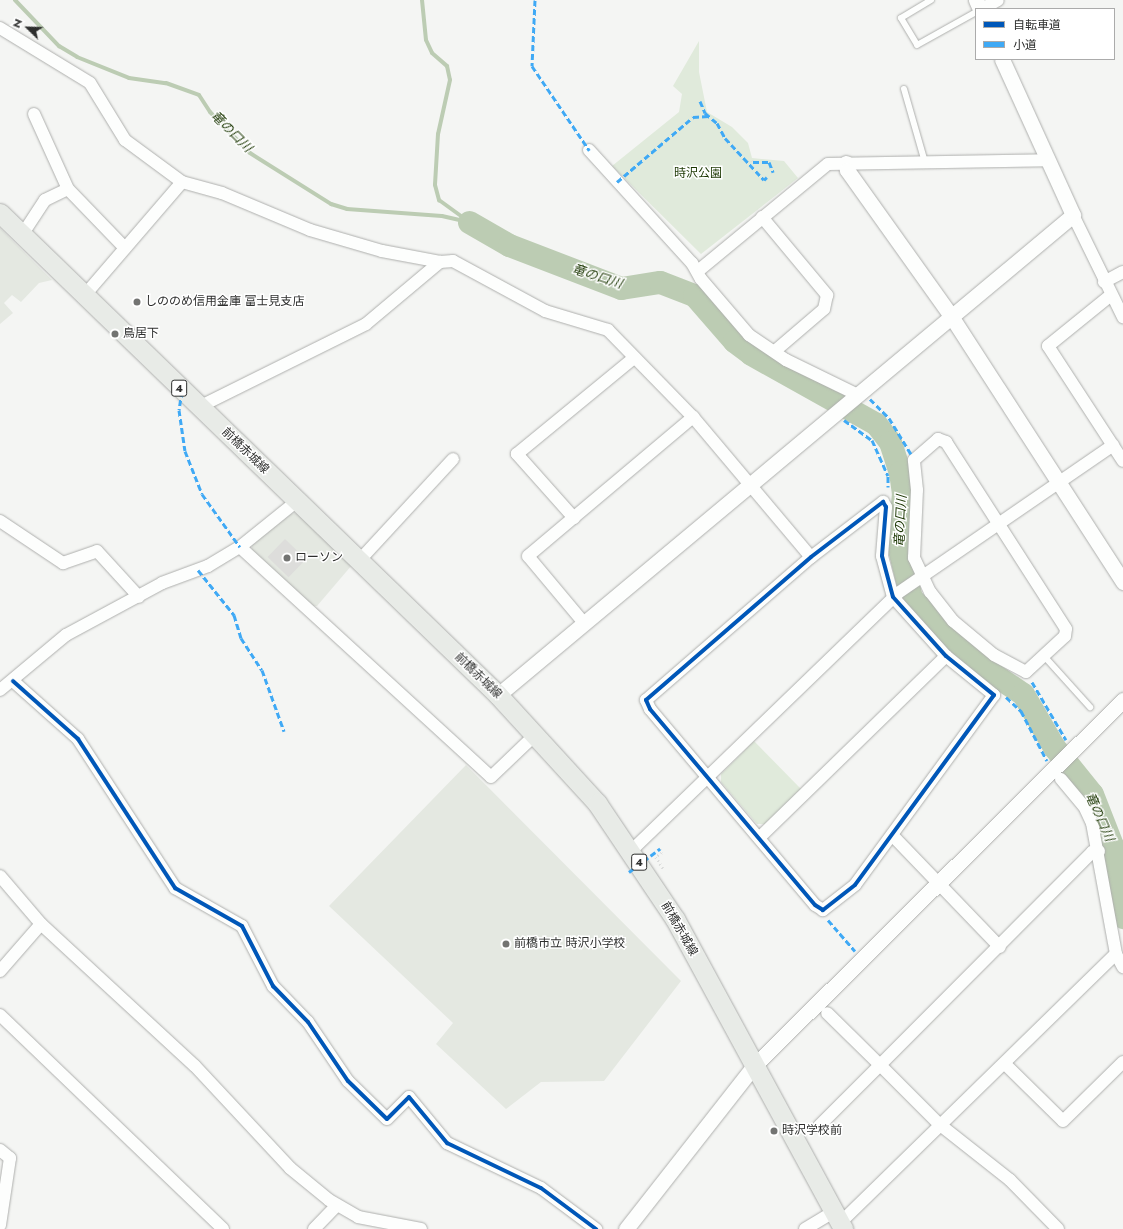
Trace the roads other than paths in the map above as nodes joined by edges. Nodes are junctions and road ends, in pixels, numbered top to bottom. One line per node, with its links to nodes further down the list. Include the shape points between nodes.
1 (931, 0): 4 (lane, via 901,18 917,45)
2 (998, 0): 3 (street)
3 (983, 8)
4 (975, 13)
5 (0, 28): 13 (street, via 90,83 125,140)
6 (1002, 60): 10 (street)
7 (904, 89): 11 (lane)
8 (34, 114): 14 (street)
9 (589, 150): 21 (street)
10 (1048, 160): 11 (street); 16 (street)
11 (925, 162): 12 (street)
12 (846, 163): 17 (street, via 828,164); 26 (street, via 851,176)
13 (182, 182): 19 (street); 20 (street, via 222,193 310,230 382,251)
14 (68, 189): 18 (street, via 45,200); 19 (street)
15 (0, 213): 18 (main road, 前橋赤城線 / 4)
16 (1073, 215): 23 (street); 26 (street)
17 (762, 217): 21 (street); 28 (street, via 827,295 824,309)
18 (22, 235): 24 (main road, 前橋赤城線 / 4)
19 (125, 248): 24 (street)
20 (440, 262): 29 (street, via 453,261 545,311 608,330); 31 (street, via 366,324)
21 (698, 270): 28 (street, via 701,279 749,335)
22 (1123, 272): 23 (street)
23 (1104, 282): 25 (street)
24 (84, 296): 31 (main road, 前橋赤城線 / 4)
25 (1111, 296): 27 (street); 33 (street, via 1048,346)
26 (951, 316): 30 (street); 36 (street)
27 (1123, 318)
28 (775, 351): 30 (street)
29 (634, 358): 32 (street); 39 (street, via 517,454)
30 (855, 395): 37 (street)
31 (199, 407): 38 (main road, 前橋赤城線 / 4)
32 (693, 417): 37 (street); 39 (street)
33 (1113, 445): 35 (street); 36 (street)
34 (453, 459): 44 (street)
35 (1123, 461)
36 (1058, 481): 41 (street); 46 (street)
37 (750, 485): 43 (street); 49 (street)
38 (297, 501): 42 (street); 44 (main road, 前橋赤城線 / 4)
39 (574, 518): 49 (street, via 528,556)
40 (0, 521): 48 (street, via 63,563 96,551)
41 (998, 521): 45 (street); 45 (street, via 946,442 938,439 914,460 918,490 912,543); 51 (street, via 1066,629 1065,636)
42 (240, 547): 48 (street, via 208,566 162,583); 57 (street, via 491,777)
43 (811, 557): 47 (street, via 883,502 886,506 882,556); 58 (street, via 646,700 650,709)
44 (358, 562): 54 (main road, 前橋赤城線 / 4)
45 (919, 578): 47 (street); 51 (street, via 953,621 994,655 1026,672)
46 (1123, 582)
47 (895, 595): 50 (street); 58 (street)
48 (139, 597): 52 (street, via 66,635)
49 (584, 623): 54 (street)
50 (946, 656): 60 (street, via 992,691 992,702); 61 (street)
51 (1044, 656): 56 (lane)
52 (13, 681): 53 (street); 86 (street, via 78,739 176,888 242,926 273,986 308,1022 348,1081 387,1119 409,1097 447,1143 541,1188)
53 (0, 690)
54 (498, 695): 57 (main road, 前橋赤城線 / 4)
55 (1123, 700): 65 (street)
56 (1090, 707)
57 (536, 734): 62 (main road, 前橋赤城線 / 4)
58 (708, 778): 61 (street); 62 (street)
59 (1061, 779): 63 (street, via 1084,806)
60 (893, 836): 61 (street, via 855,885 824,910 815,905); 65 (street)
61 (759, 838)
62 (632, 850): 76 (main road, 前橋赤城線 / 4, via 675,919)
63 (1099, 851): 67 (street, via 1092,852); 68 (street)
64 (0, 876): 66 (street)
65 (939, 882): 67 (street); 76 (street)
66 (41, 924): 70 (street); 80 (street, via 195,1066 290,1168)
67 (1000, 947): 75 (street)
68 (1116, 954): 69 (street); 74 (street)
69 (1123, 967)
70 (0, 971)
71 (827, 1013): 75 (street)
72 (0, 1015): 83 (street)
73 (1123, 1062): 74 (street, via 1063,1121)
74 (1005, 1064): 77 (street)
75 (880, 1065): 77 (street); 78 (street)
76 (754, 1066): 81 (main road, 前橋赤城線 / 4); 87 (street)
77 (939, 1124): 81 (street); 89 (street, via 1010,1180)
78 (819, 1126)
79 (0, 1150): 82 (street, via 10,1158)
80 (337, 1205): 84 (street); 85 (street, via 358,1217)
81 (839, 1221): 88 (street)
82 (0, 1226)
83 (223, 1229)
84 (314, 1229)
85 (421, 1229)
86 (596, 1229)
87 (626, 1229)
88 (805, 1229)
89 (1058, 1229)

